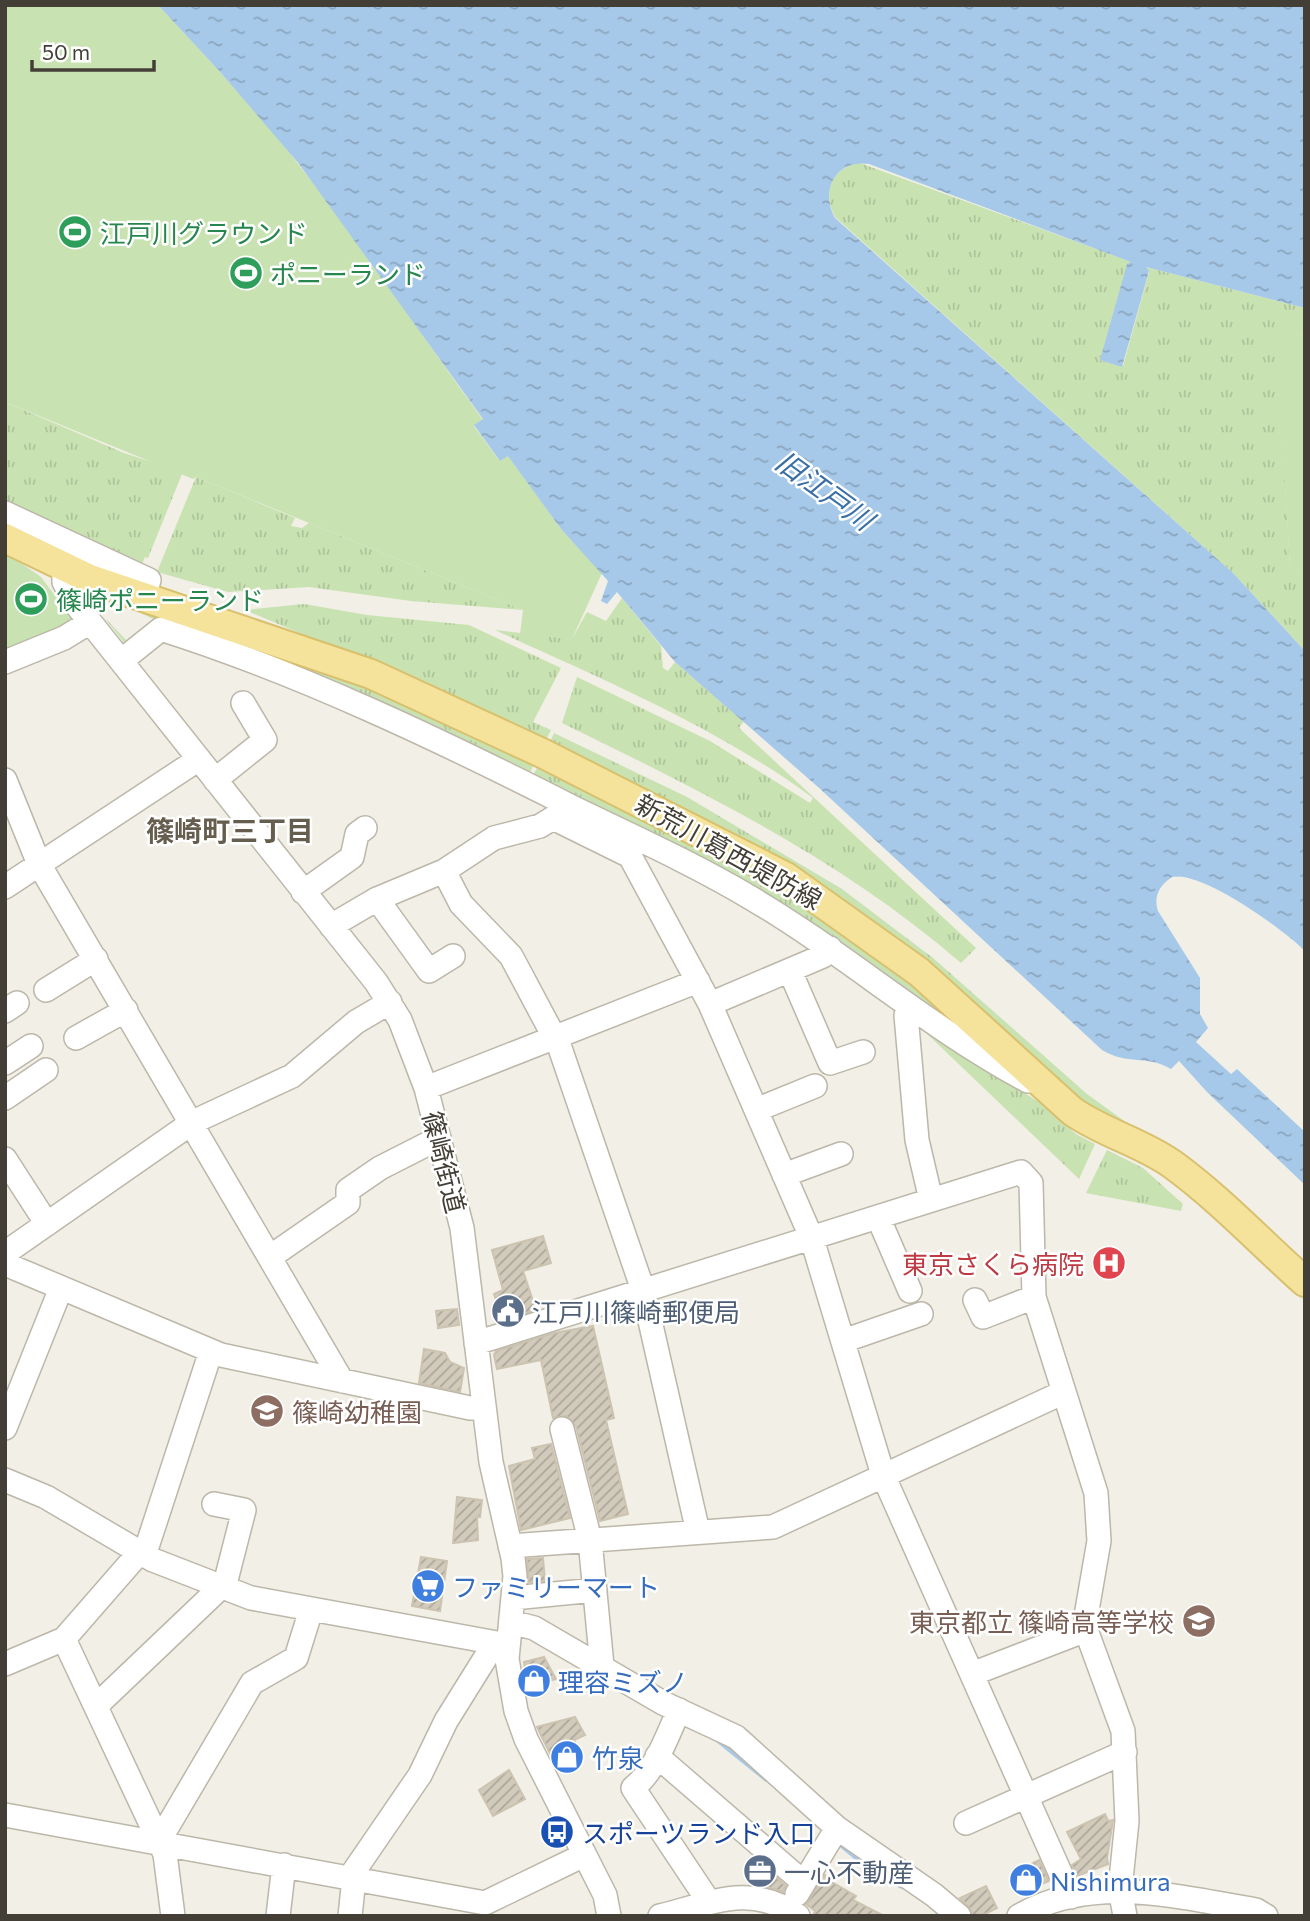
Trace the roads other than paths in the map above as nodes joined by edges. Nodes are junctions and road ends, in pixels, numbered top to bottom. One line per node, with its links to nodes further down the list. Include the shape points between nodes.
1 (5, 513): 4 (street, via 149,580)
2 (5, 537): 3 (main road)
3 (64, 568): 4 (main road, 新荒川葛西堤防線); 5 (street, 篠崎街道, via 66,588)
4 (143, 598): 37 (main road, 新荒川葛西堤防線, via 371,674 542,753 786,877 919,972)
5 (90, 622): 6 (street, 篠崎街道); 7 (street)
6 (121, 661): 9 (street, 篠崎街道); 19 (street, via 160,629 224,649 497,769 739,891)
7 (5, 662)
8 (243, 703): 11 (street, via 265,740)
9 (199, 759): 11 (street, 篠崎街道); 13 (street)
10 (5, 780): 13 (street)
11 (215, 780): 16 (street, 篠崎街道)
12 (365, 828): 16 (street, via 357,834 352,857)
13 (39, 864): 15 (street); 21 (street)
14 (444, 871): 17 (street); 23 (street, via 494,838 553,818 630,856); 30 (street, via 461,904 511,956)
15 (5, 887)
16 (303, 892): 18 (street, 篠崎街道)
17 (377, 899): 18 (street); 20 (street, via 429,971)
18 (331, 926): 25 (street, 篠崎街道)
19 (830, 948): 22 (street); 27 (street)
20 (453, 956)
21 (96, 959): 24 (street); 28 (street)
22 (790, 971): 26 (street); 32 (street, via 830,1063)
23 (698, 981): 26 (street); 30 (street)
24 (46, 990)
25 (390, 1002): 36 (street, 篠崎街道); 40 (street, via 356,1022 292,1076)
26 (710, 1004): 39 (street)
27 (910, 1007): 37 (street); 45 (street, via 906,1015 917,1140)
28 (126, 1010): 29 (street); 40 (street)
29 (76, 1038)
30 (555, 1038): 36 (street); 54 (street)
31 (31, 1046): 33 (street)
32 (863, 1052)
33 (5, 1063)
34 (46, 1070): 38 (street)
35 (815, 1086): 39 (street)
36 (426, 1088): 41 (street, 篠崎街道)
37 (1051, 1094): 52 (main road, 新荒川葛西堤防線, via 1089,1122 1172,1164)
38 (5, 1098)
39 (756, 1110): 44 (street)
40 (193, 1122): 47 (street); 50 (street)
41 (439, 1138): 50 (street, via 348,1190 348,1203); 60 (street, 篠崎街道, via 462,1228)
42 (841, 1154): 44 (street)
43 (5, 1158): 47 (street)
44 (784, 1175): 48 (street)
45 (931, 1200): 46 (street); 56 (street, via 1021,1172 1027,1175 1031,1183)
46 (878, 1217): 48 (street); 55 (street)
47 (47, 1224): 49 (street)
48 (812, 1239): 54 (street); 59 (street)
49 (5, 1253)
50 (270, 1257): 62 (street)
51 (5, 1264): 53 (street)
52 (1305, 1282)
53 (61, 1288): 61 (street); 65 (street)
54 (643, 1290): 60 (street); 70 (street)
55 (910, 1291)
56 (1034, 1297): 57 (street, via 983,1317); 63 (street)
57 (975, 1300)
58 (921, 1314): 59 (street)
59 (843, 1341): 67 (street)
60 (476, 1343): 64 (street, 篠崎街道)
61 (211, 1351): 62 (street); 73 (street)
62 (342, 1381): 64 (street, via 470,1408)
63 (1064, 1392): 67 (street); 79 (street, via 1096,1493 1099,1541)
64 (484, 1407): 72 (street, 篠崎街道)
65 (5, 1428)
66 (562, 1429): 71 (street)
67 (883, 1475): 70 (street, via 773,1527); 84 (street)
68 (5, 1480): 73 (street, via 46,1497)
69 (215, 1504): 74 (street, via 244,1510)
70 (698, 1532): 71 (street)
71 (590, 1540): 72 (street); 75 (street)
72 (510, 1546): 76 (street, 篠崎街道)
73 (141, 1554): 74 (street); 80 (street)
74 (223, 1588): 77 (street); 85 (street)
75 (595, 1590): 76 (street); 83 (street)
76 (513, 1598): 78 (street, 篠崎街道)
77 (311, 1609): 81 (street); 93 (street, via 296,1658 252,1683)
78 (511, 1622): 81 (street, 篠崎街道); 83 (street, via 534,1628)
79 (1086, 1630): 84 (street); 87 (street, via 1123,1731)
80 (64, 1639): 82 (street); 85 (street)
81 (501, 1644): 94 (street, 篠崎街道, via 520,1720); 96 (street, via 446,1721 420,1775)
82 (5, 1664)
83 (602, 1666): 86 (street)
84 (972, 1674): 89 (street)
85 (96, 1706): 93 (street)
86 (679, 1710): 88 (street); 92 (street, via 736,1737)
87 (1125, 1752): 89 (street); 98 (street, via 1128,1821)
88 (657, 1756): 97 (street); 100 (street, via 633,1788)
89 (1027, 1795): 91 (street); 99 (street)
90 (5, 1815): 93 (street)
91 (966, 1824)
92 (837, 1828): 97 (street); 109 (street)
93 (159, 1842): 95 (street); 104 (street, via 165,1854)
94 (584, 1855): 101 (street); 107 (street, 篠崎街道, via 605,1895)
95 (284, 1865): 96 (street); 105 (street)
96 (352, 1878): 101 (street); 106 (street)
97 (803, 1882): 103 (street)
98 (1120, 1889): 99 (street); 111 (street); 112 (street, via 1256,1910)
99 (1071, 1896): 102 (street)
100 (709, 1902): 103 (street, via 741,1895); 108 (street)
101 (488, 1909)
102 (1053, 1909): 110 (street)
103 (793, 1912)
104 (173, 1916)
105 (278, 1916)
106 (350, 1916)
107 (610, 1916)
108 (660, 1916)
109 (959, 1916)
110 (1018, 1916)
111 (1125, 1916)
112 (1266, 1916)

